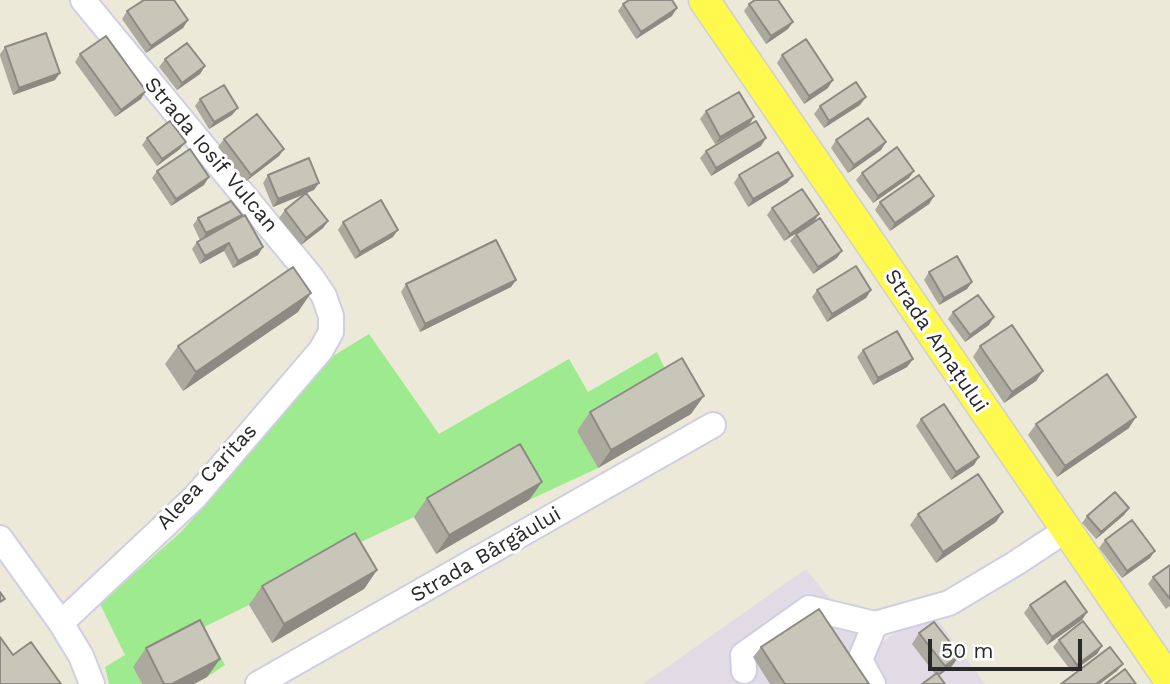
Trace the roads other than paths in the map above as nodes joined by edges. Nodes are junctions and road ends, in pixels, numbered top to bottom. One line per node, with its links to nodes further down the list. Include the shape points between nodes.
1 (83, 0): 3 (street, Strada Iosif Vulcan, via 312,278)
2 (704, 0): 5 (main road, Strada Amațului)
3 (331, 316): 7 (street, Aleea Caritas, via 331,332 321,350 195,497)
4 (713, 425): 12 (street, Strada Bârgăului)
5 (1066, 530): 8 (street, via 949,603); 10 (main road, Strada Amațului)
6 (0, 538): 7 (street)
7 (61, 623): 11 (street)
8 (875, 624): 9 (street, via 809,608 744,655); 13 (street, via 860,660)
9 (741, 680)
10 (1170, 681)
11 (92, 684)
12 (258, 684)
13 (873, 684)

